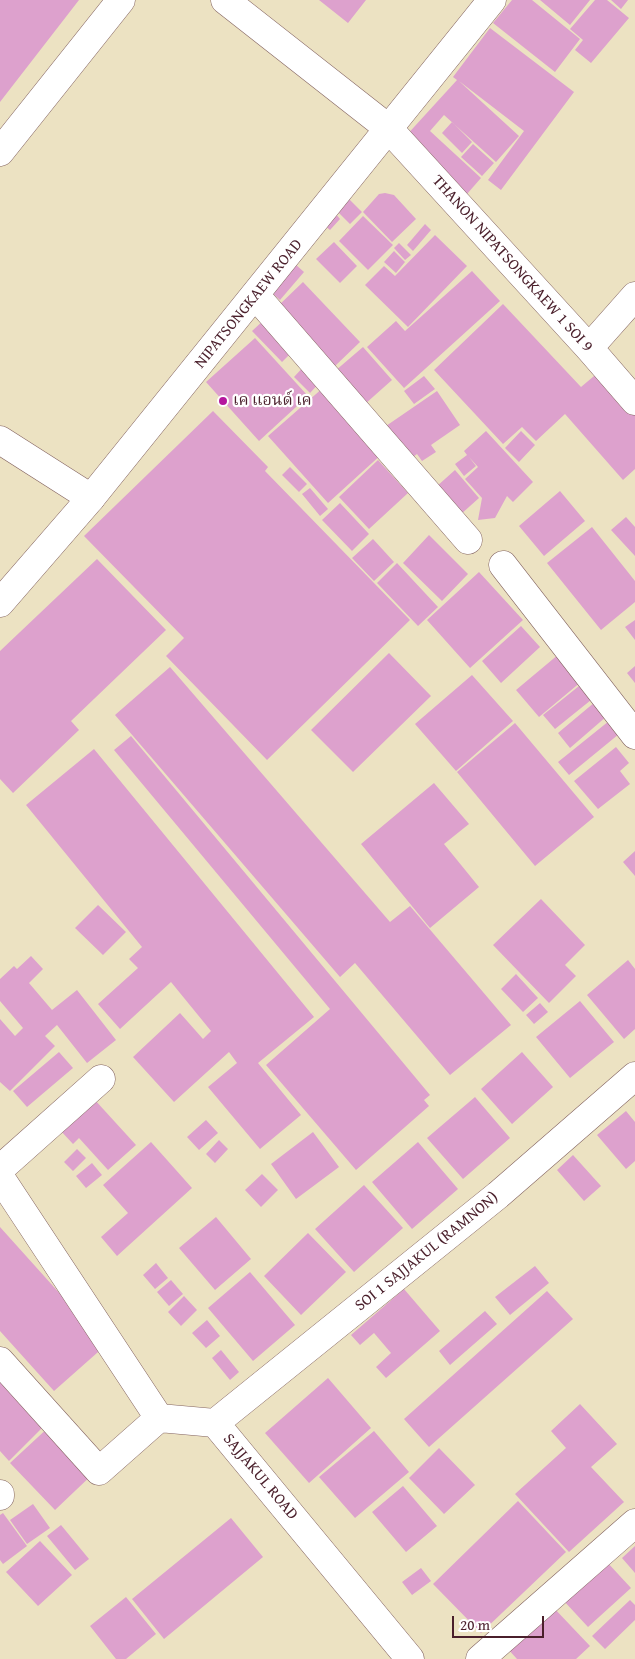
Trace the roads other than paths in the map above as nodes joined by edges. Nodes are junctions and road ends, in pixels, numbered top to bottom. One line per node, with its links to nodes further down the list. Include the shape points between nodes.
1 (121, 0): 5 (street)
2 (224, 0): 4 (street, THANON NIPATSONGKAEW 1 SOI 9)
3 (492, 0): 4 (street, NIPATSONGKAEW ROAD)
4 (388, 128): 6 (street, NIPATSONGKAEW ROAD); 8 (street, THANON NIPATSONGKAEW 1 SOI 9)
5 (0, 152)
6 (256, 296): 11 (street, NIPATSONGKAEW ROAD); 12 (street)
7 (635, 296): 8 (street)
8 (589, 348): 9 (street, THANON NIPATSONGKAEW 1 SOI 9)
9 (635, 402)
10 (0, 440): 11 (street)
11 (91, 498): 14 (street, NIPATSONGKAEW ROAD)
12 (468, 540)
13 (503, 564): 15 (street)
14 (0, 602)
15 (635, 735)
16 (635, 1076): 22 (street, SOI 1 SAJJAKUL (RAMNON), via 498,1195)
17 (101, 1079): 18 (street)
18 (0, 1170)
19 (0, 1176): 21 (street)
20 (0, 1361): 21 (street, via 99,1471)
21 (159, 1418): 22 (street, SAJJAKUL ROAD)
22 (215, 1423): 24 (street, SAJJAKUL ROAD)
23 (635, 1523): 25 (street)
24 (410, 1659)
25 (480, 1659)

